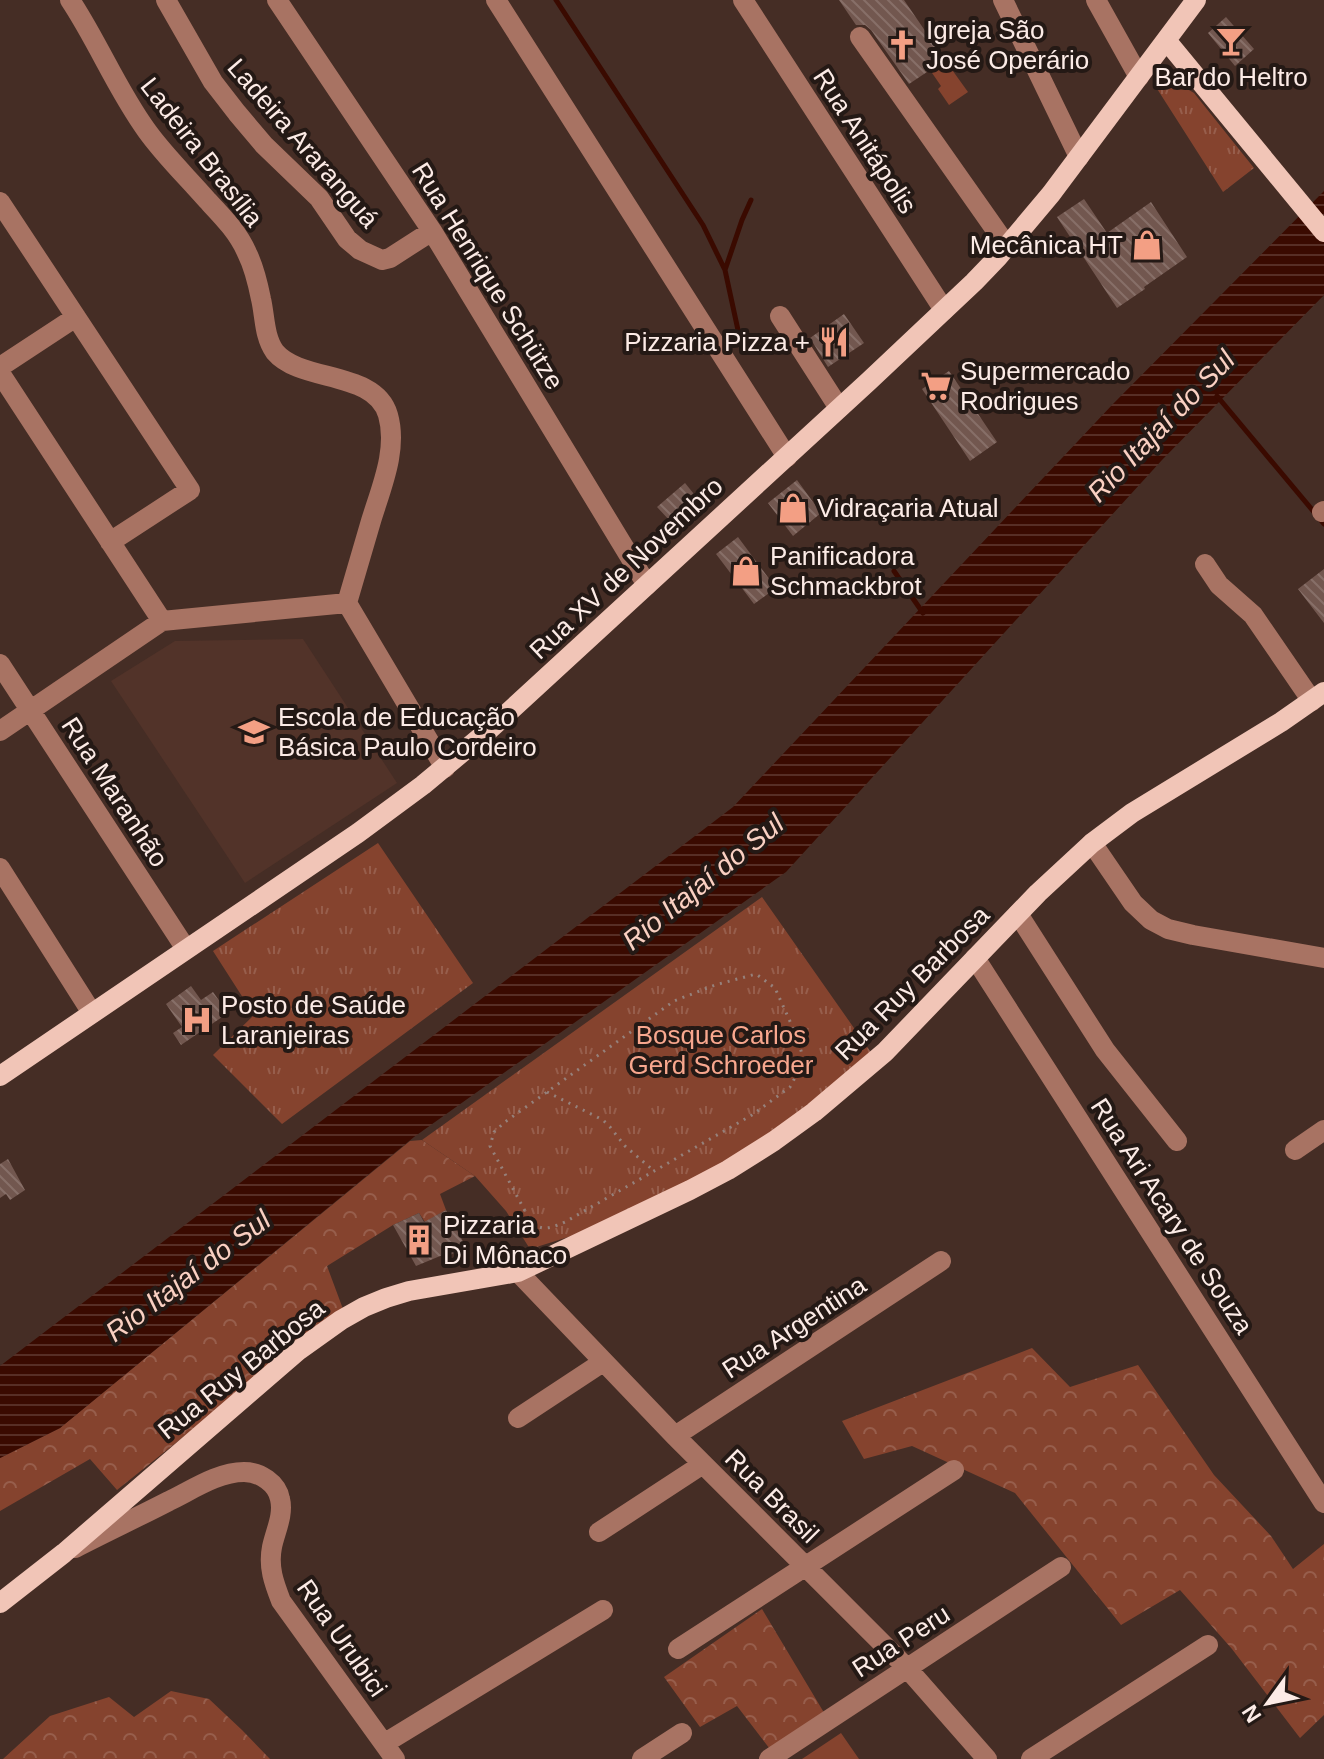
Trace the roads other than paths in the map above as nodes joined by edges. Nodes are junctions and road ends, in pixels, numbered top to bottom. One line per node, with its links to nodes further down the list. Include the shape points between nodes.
1 (70, 0): 26 (street, Ladeira Brasília, via 136,115 242,244 277,354 363,388 388,412 389,459)
2 (166, 0): 14 (street, Ladeira Araranguá, via 237,113 319,198 339,230 360,250 390,258)
3 (277, 0): 14 (street, Rua Henrique Schütze)
4 (496, 0): 22 (street)
5 (743, 0): 17 (street, Rua Anitápolis)
6 (1003, 0): 12 (street)
7 (1096, 0): 11 (street)
8 (1196, 0): 10 (main road, Rua XV de Novembro)
9 (860, 37): 16 (street)
10 (1166, 40): 11 (main road, Rua XV de Novembro); 15 (main road)
11 (1139, 77): 12 (main road, Rua XV de Novembro)
12 (1079, 157): 16 (main road, Rua XV de Novembro)
13 (0, 202): 19 (street)
14 (432, 231): 25 (street, Rua Henrique Schütze)
15 (1324, 232)
16 (1007, 246): 17 (main road, Rua XV de Novembro)
17 (944, 310): 21 (main road, Rua XV de Novembro)
18 (780, 316): 21 (street)
19 (76, 317): 20 (street); 23 (street, via 190,490)
20 (0, 370): 23 (street)
21 (839, 408): 22 (main road, Rua XV de Novembro)
22 (787, 457): 25 (main road, Rua XV de Novembro)
23 (110, 542): 27 (street)
24 (1205, 564): 29 (street)
25 (647, 585): 32 (main road, Rua XV de Novembro)
26 (347, 603): 27 (street); 32 (street)
27 (162, 621): 30 (street)
28 (0, 664): 30 (street, Rua Maranhão)
29 (1318, 697): 33 (main road, Rua Ruy Barbosa)
30 (30, 710): 31 (street); 36 (street, Rua Maranhão)
31 (0, 731)
32 (445, 768): 36 (main road, Rua XV de Novembro)
33 (1092, 843): 35 (main road, Rua Ruy Barbosa); 38 (street, via 1133,903 1168,929)
34 (0, 868): 39 (street)
35 (1018, 914): 37 (main road, Rua Ruy Barbosa); 42 (street, via 1105,1050)
36 (186, 949): 39 (main road, Rua XV de Novembro)
37 (975, 958): 45 (main road, Rua Ruy Barbosa, via 885,1052 774,1141 690,1190); 51 (street, Rua Ari Acary de Souza)
38 (1324, 958)
39 (92, 1013): 40 (main road, Rua XV de Novembro)
40 (0, 1076)
41 (1324, 1130): 43 (street)
42 (1177, 1141)
43 (1295, 1150)
44 (941, 1261): 48 (street, Rua Argentina)
45 (518, 1272): 46 (street, Rua Brasil); 53 (main road, Rua Ruy Barbosa, via 409,1291 341,1320 299,1350)
46 (603, 1362): 47 (street); 48 (street, Rua Brasil)
47 (518, 1418)
48 (675, 1436): 49 (street, Rua Brasil)
49 (703, 1464): 52 (street); 54 (street, Rua Brasil)
50 (954, 1470): 54 (street)
51 (1324, 1503)
52 (599, 1532)
53 (64, 1553): 56 (main road, Rua Ruy Barbosa); 62 (street, Rua Urubici, via 212,1480 243,1472 259,1474 274,1485 280,1499 270,1564 281,1601)
54 (805, 1566): 59 (street); 60 (street, Rua Brasil)
55 (1061, 1567): 60 (street, Rua Peru)
56 (0, 1603)
57 (603, 1610): 62 (street)
58 (1208, 1645): 66 (street)
59 (678, 1649)
60 (907, 1668): 64 (street, Rua Peru); 65 (street, Rua Brasil)
61 (682, 1733): 63 (street)
62 (390, 1751)
63 (642, 1759)
64 (769, 1759)
65 (987, 1759)
66 (1031, 1759)

